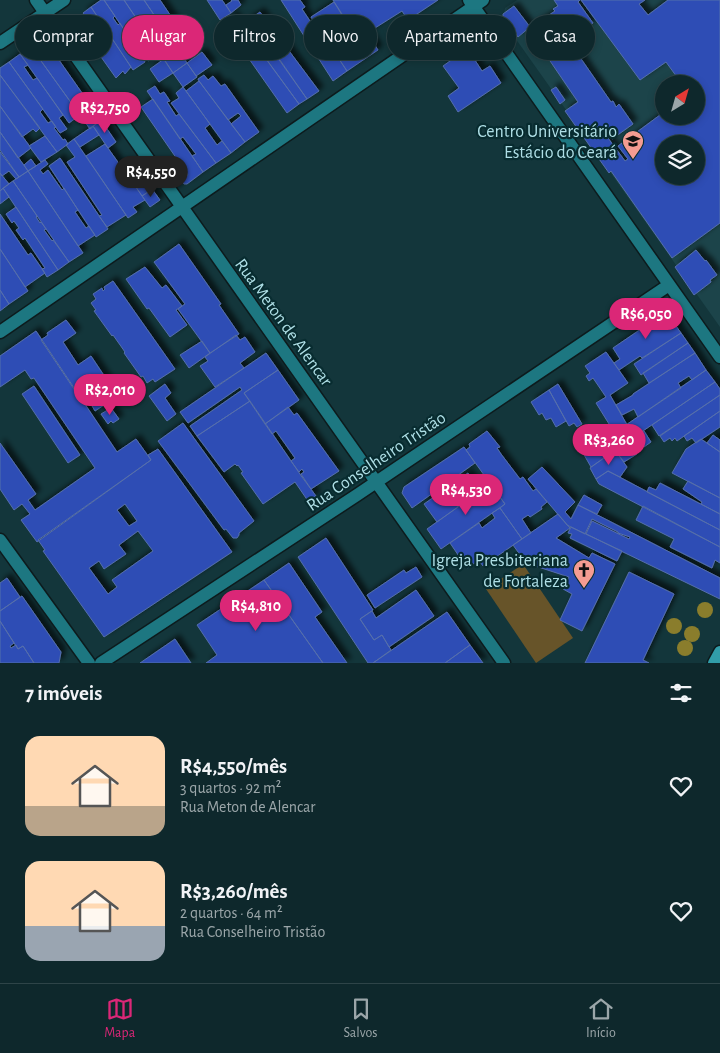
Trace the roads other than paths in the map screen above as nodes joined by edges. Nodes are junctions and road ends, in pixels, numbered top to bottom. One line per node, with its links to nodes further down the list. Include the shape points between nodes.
1 (36, 0): 4 (street, Rua Meton de Alencar)
2 (64, 0): 4 (street)
3 (475, 2): 6 (street); 7 (street)
4 (45, 13): 5 (street); 6 (street, Rua Meton de Alencar)
5 (0, 44)
6 (182, 208): 8 (street); 10 (street, Rua Meton de Alencar)
7 (669, 285): 9 (street); 10 (street, Rua Conselheiro Tristão)
8 (0, 332)
9 (720, 357)
10 (376, 482): 14 (street, Rua Conselheiro Tristão); 15 (street, Rua Meton de Alencar)
11 (0, 540): 13 (street)
12 (720, 652): 16 (main road)
13 (90, 663)
14 (100, 663)
15 (504, 663)
16 (714, 663)

